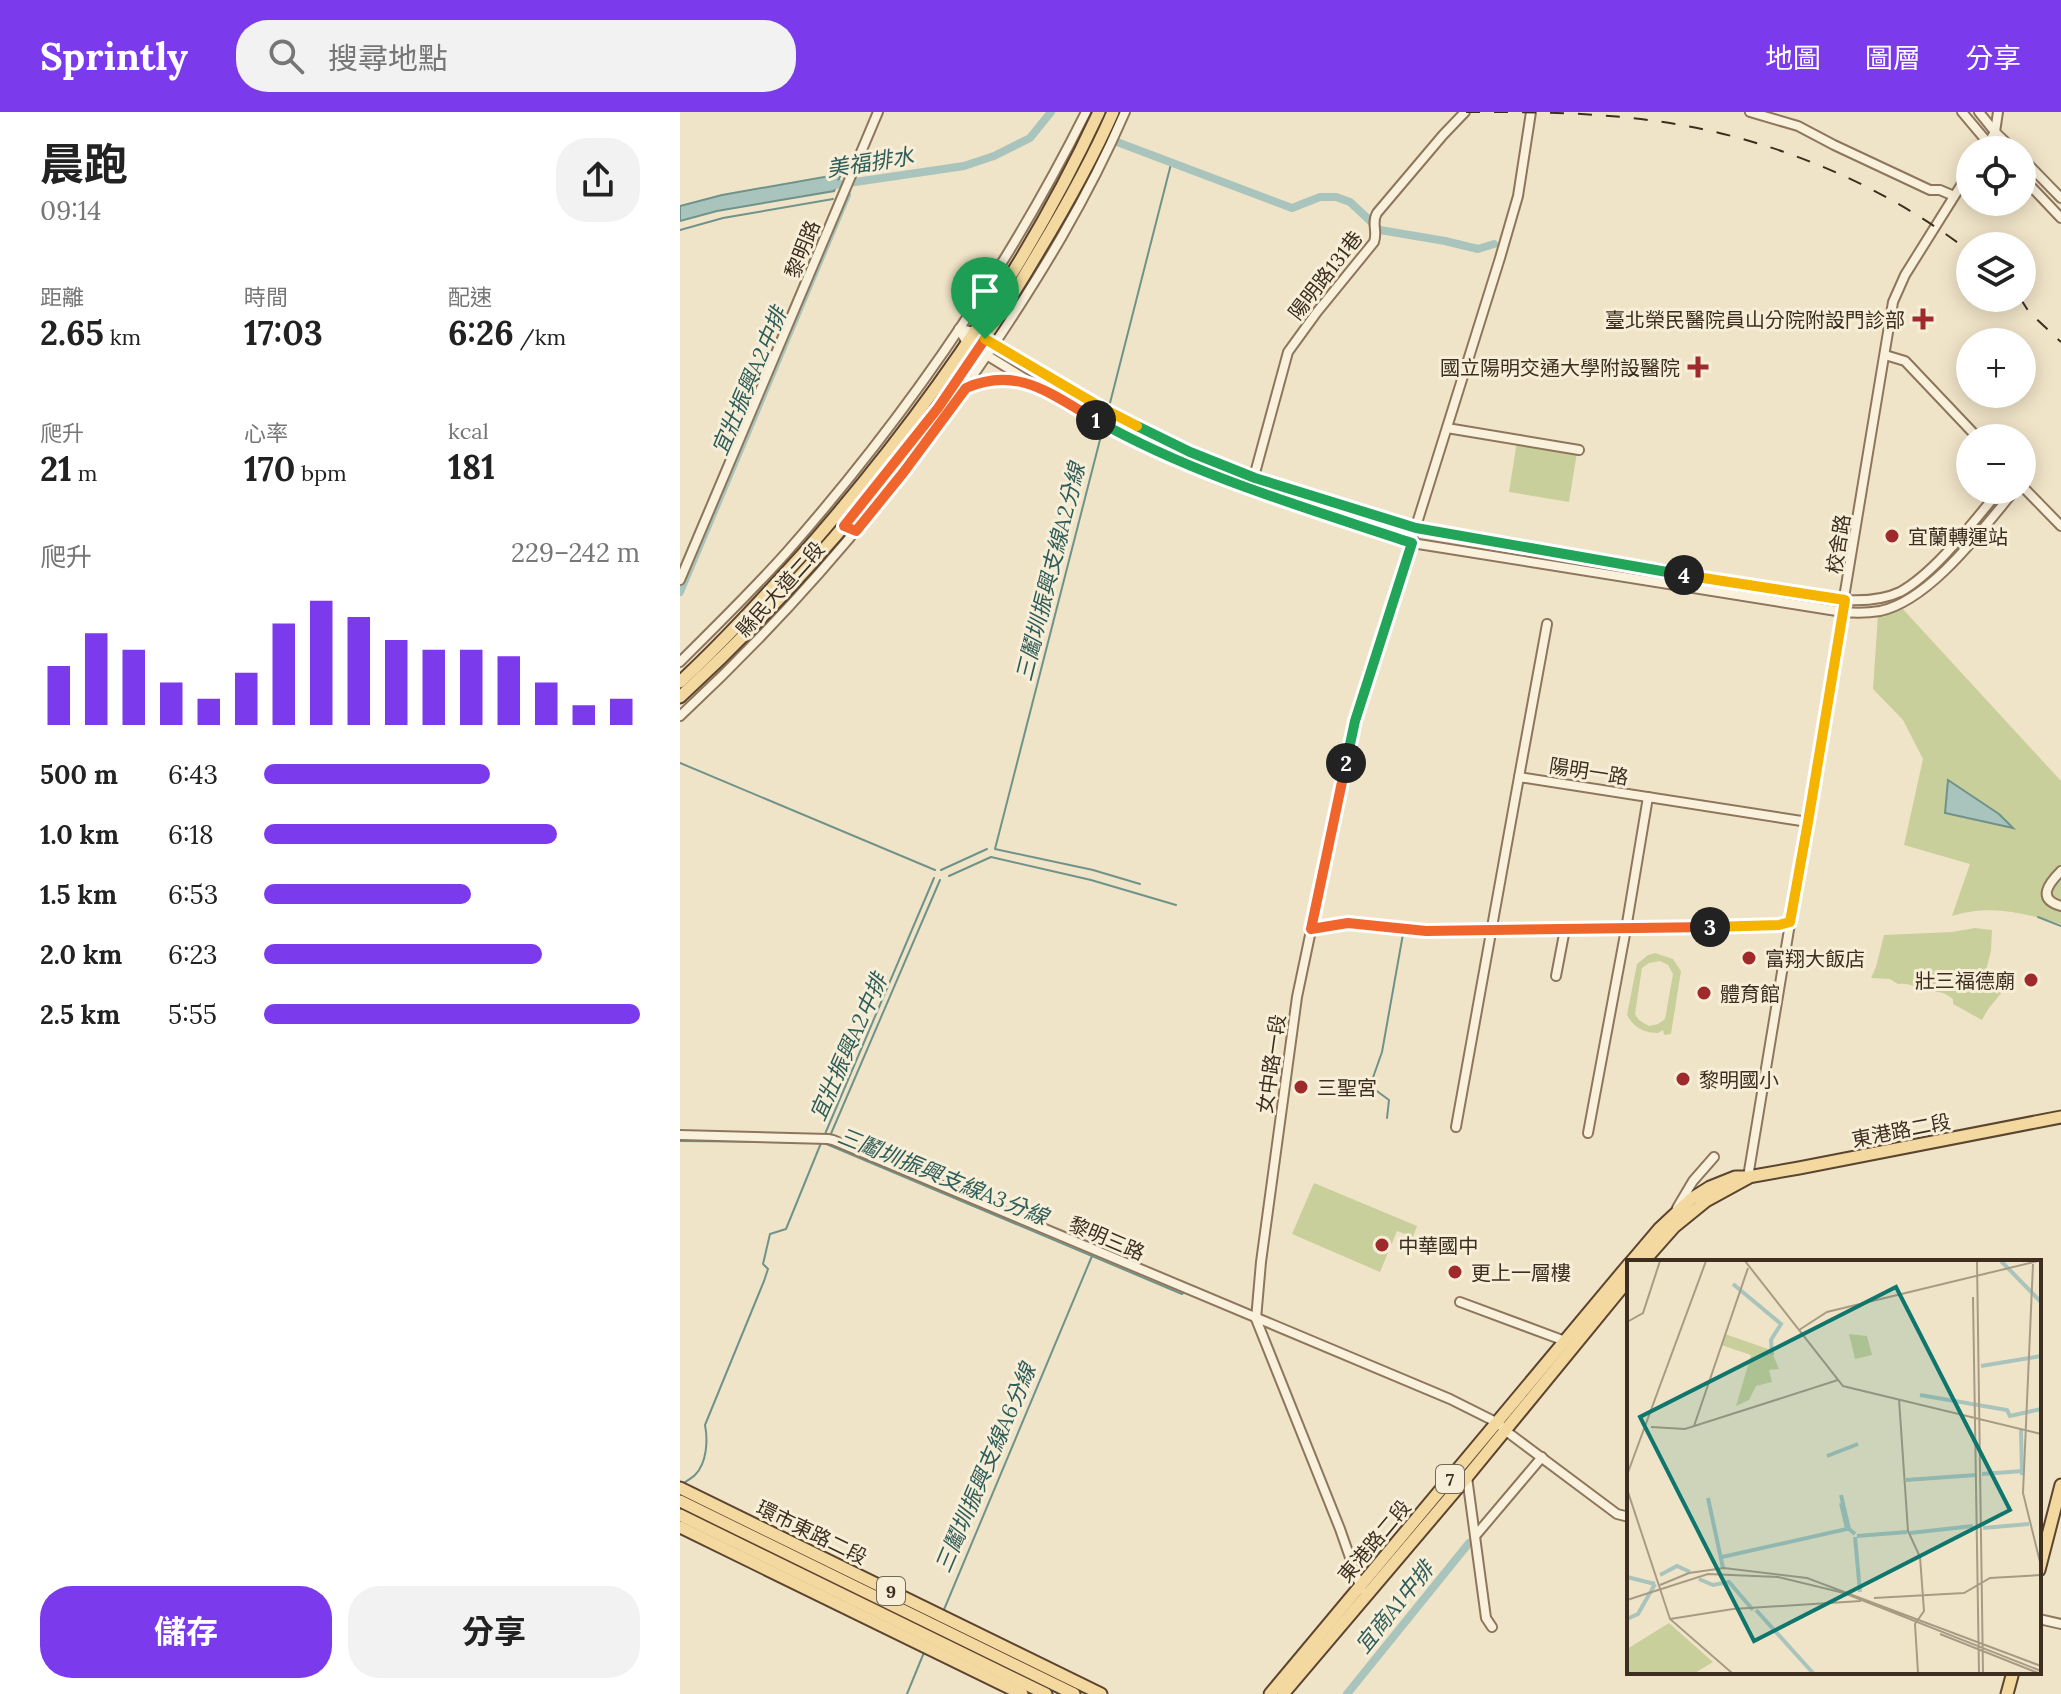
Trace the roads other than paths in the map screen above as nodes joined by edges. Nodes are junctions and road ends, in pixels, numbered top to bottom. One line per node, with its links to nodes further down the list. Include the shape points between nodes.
1 (878, 112): 41 (street, 黎明路)
2 (1086, 112): 22 (street, 縣民大道二段)
3 (1099, 112): 23 (main road, 縣民大道二段)
4 (1113, 112): 23 (main road, 縣民大道二段, via 1080,179)
5 (1125, 112): 23 (street, 縣民大道二段, via 1086,194 1028,294)
6 (1465, 112): 32 (street, 陽明路131巷, via 1377,213 1374,242 1288,352)
7 (1531, 112): 30 (street, 女中路一段, via 1518,196)
8 (1962, 112): 13 (street)
9 (1979, 112): 12 (street)
10 (1998, 112): 12 (street)
11 (1756, 113): 19 (street, via 1798,126 1930,190)
12 (1995, 132): 14 (street); 15 (street)
13 (1979, 136)
14 (1993, 136)
15 (1999, 136)
16 (2036, 172): 20 (street)
17 (2036, 192): 21 (street)
18 (1956, 193): 19 (street, 校舍路)
19 (1954, 196): 26 (street, 校舍路, via 1898,287)
20 (2061, 198)
21 (2061, 218)
22 (959, 329): 23 (street); 24 (street); 45 (street, 縣民大道二段, via 905,408 810,525)
23 (985, 338): 24 (main road, 縣民大道二段); 25 (main road, 縣民大道二段); 32 (street, via 1130,423)
24 (967, 343): 25 (street); 46 (main road, 縣民大道二段, via 832,521)
25 (983, 352): 27 (street, 縣民大道二段); 28 (street); 36 (main road, 縣民大道二段)
26 (1885, 355): 29 (street, via 1905,361); 42 (street, 校舍路)
27 (966, 388): 28 (street, via 1005,378); 39 (street, 縣民大道二段)
28 (1045, 391): 40 (street, via 1183,464)
29 (1965, 424)
30 (1447, 428): 31 (street); 38 (street, 女中路一段)
31 (1579, 450)
32 (1254, 481): 38 (street)
33 (2036, 500): 37 (street)
34 (1988, 504): 42 (street, via 1908,586 1879,598)
35 (2003, 504): 43 (street, via 1916,594 1881,611)
36 (844, 526): 39 (street); 47 (main road, 縣民大道二段, via 771,608)
37 (2061, 526)
38 (1416, 528): 40 (street, 女中路一段); 42 (street)
39 (856, 531): 48 (street, 縣民大道二段, via 770,628)
40 (1412, 543): 43 (street); 55 (street, 女中路一段, via 1355,721)
41 (680, 580)
42 (1845, 600): 43 (street, 校舍路)
43 (1843, 612): 51 (street, 校舍路)
44 (1547, 624): 49 (street, 陽明一路)
45 (680, 662)
46 (680, 682)
47 (680, 697)
48 (680, 716)
49 (1519, 777): 50 (street, 陽明一路); 56 (street)
50 (1648, 797): 51 (street, 陽明一路); 58 (street)
51 (1808, 822): 54 (street, 校舍路)
52 (2061, 871): 53 (street, via 2047,890 2050,900)
53 (2061, 906)
54 (1790, 922): 58 (street); 65 (street, 校舍路)
55 (1311, 929): 56 (street, via 1348,923 1426,931); 72 (street, 女中路一段, via 1279,1121)
56 (1493, 929): 57 (street); 61 (street)
57 (1565, 929): 58 (street); 59 (street)
58 (1626, 929): 62 (street)
59 (1556, 976)
60 (2061, 1117): 65 (main road, 東港路二段 / 7)
61 (1456, 1127)
62 (1588, 1133)
63 (680, 1135): 72 (street, 黎明三路, via 828,1139)
64 (1714, 1157): 66 (street)
65 (1748, 1177): 66 (main road, 東港路二段 / 7, via 1710,1187); 68 (main road, 東港路二段 / 7, via 1706,1201)
66 (1671, 1216): 67 (main road, 東港路二段 / 7)
67 (1633, 1260)
68 (1645, 1260)
69 (1627, 1267): 73 (main road, 東港路二段 / 7)
70 (1627, 1281): 74 (main road, 東港路二段 / 7)
71 (1460, 1302): 73 (street)
72 (1256, 1319): 74 (street, 黎明三路, via 1450,1399); 85 (street, 女中路一段)
73 (1565, 1341): 74 (main road, 東港路二段 / 7)
74 (1502, 1427): 75 (street, 黎明三路); 76 (main road, 東港路二段 / 7)
75 (1542, 1457): 81 (street, 黎明三路); 83 (street)
76 (1462, 1473): 83 (street); 85 (main road, 東港路二段 / 7); 86 (main road, 東港路二段 / 7)
77 (2061, 1485): 84 (main road)
78 (680, 1488): 94 (main road, 環市東路二段 / 9)
79 (680, 1501): 93 (main road, 環市東路二段 / 9)
80 (680, 1515): 92 (main road, 9)
81 (1627, 1516)
82 (680, 1527): 91 (main road, 9)
83 (1476, 1535): 89 (street, via 1486,1618)
84 (2041, 1562)
85 (1360, 1586): 86 (street, 女中路一段); 95 (main road, 東港路二段 / 7)
86 (1364, 1599): 96 (main road, 東港路二段 / 7)
87 (2041, 1619): 88 (street)
88 (2061, 1624)
89 (1492, 1627)
90 (2012, 1674): 97 (main road)
91 (1022, 1694)
92 (1046, 1694)
93 (1074, 1694)
94 (1101, 1694)
95 (1270, 1694)
96 (1283, 1694)
97 (2007, 1694)

